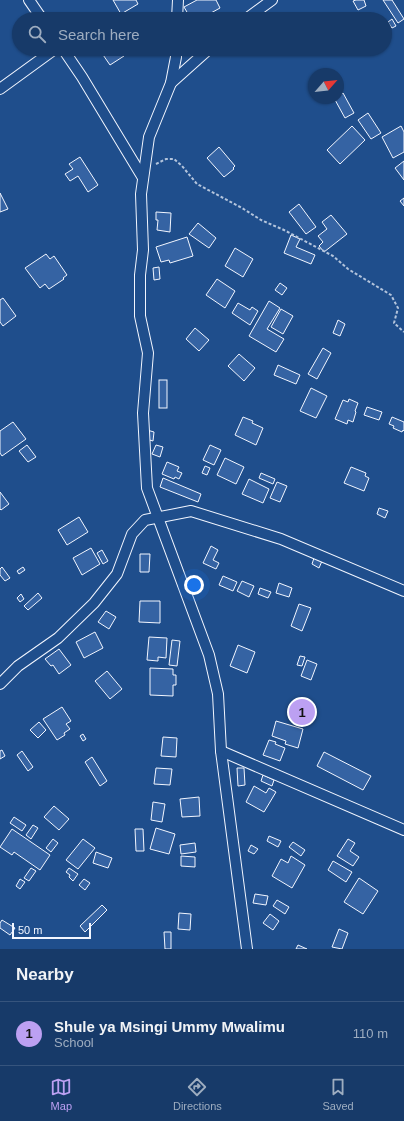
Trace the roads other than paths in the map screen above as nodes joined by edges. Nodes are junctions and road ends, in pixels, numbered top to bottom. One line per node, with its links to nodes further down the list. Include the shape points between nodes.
1 (29, 0): 4 (street)
2 (178, 0): 5 (street)
3 (272, 0): 6 (street)
4 (37, 12)
5 (177, 12)
6 (256, 12)
7 (45, 56): 12 (street)
8 (68, 56): 13 (street)
9 (176, 56): 11 (street)
10 (201, 56): 11 (street)
11 (170, 83): 13 (street, via 150,137)
12 (0, 89)
13 (143, 178): 14 (street, via 140,316 148,353 143,413 147,488)
14 (157, 517): 15 (street, via 191,511 281,539); 16 (street, via 145,520 132,534 118,574 94,603 58,638 18,666); 17 (street, via 209,655 218,694)
15 (404, 591)
16 (0, 684)
17 (221, 751): 18 (street); 19 (street)
18 (404, 830)
19 (247, 949)

